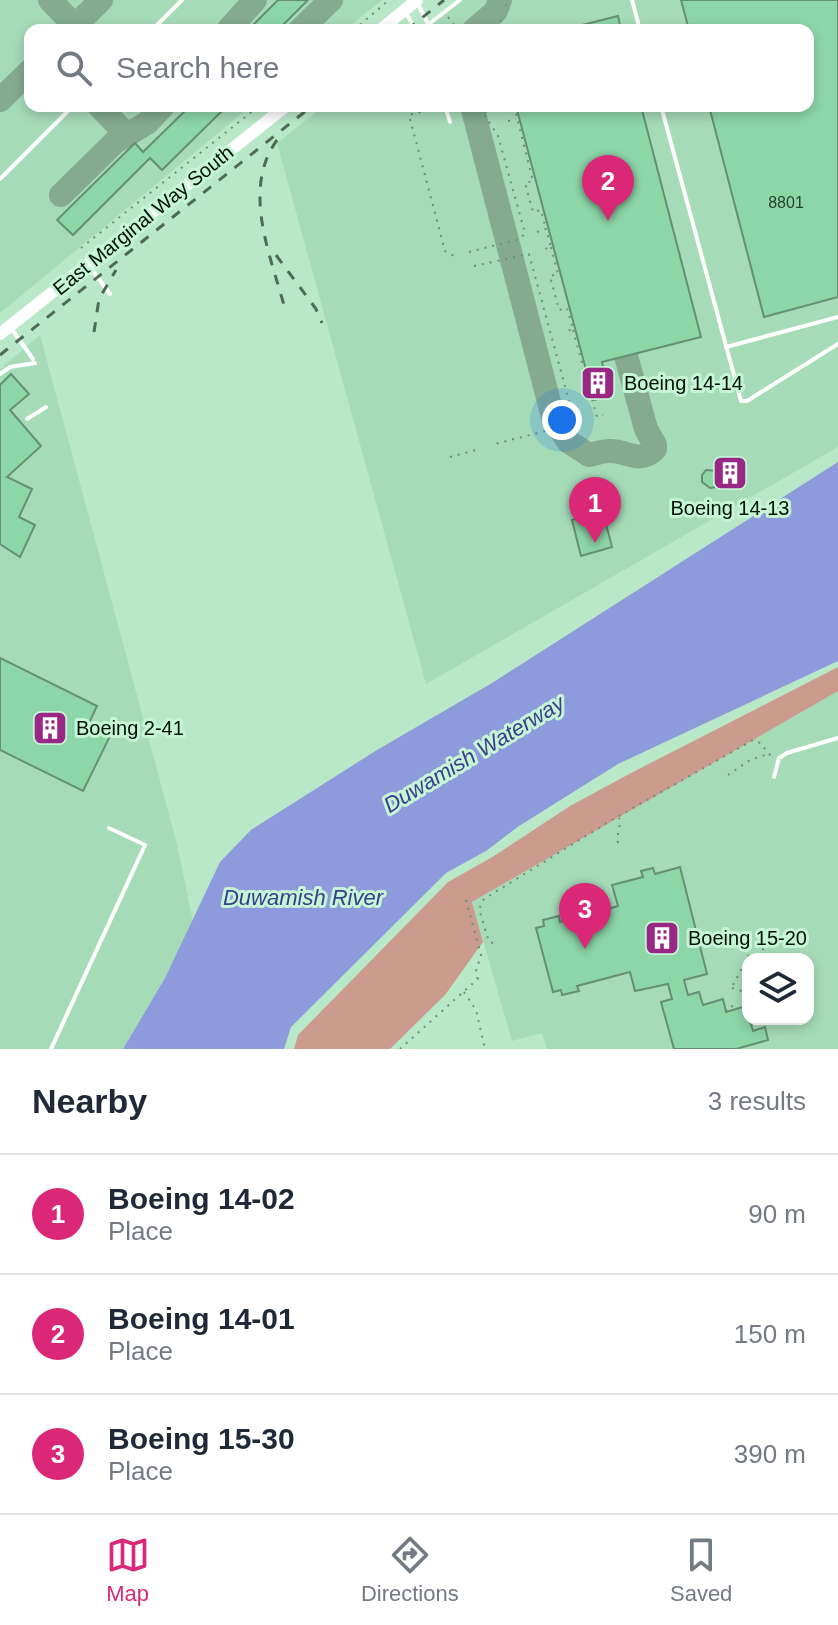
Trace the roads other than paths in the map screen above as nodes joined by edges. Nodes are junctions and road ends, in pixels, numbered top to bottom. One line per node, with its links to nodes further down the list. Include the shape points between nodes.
1 (182, 0): 6 (lane)
2 (416, 0): 5 (main road); 9 (lane)
3 (460, 0): 10 (lane)
4 (632, 0): 11 (lane)
5 (404, 11): 7 (main road); 8 (lane)
6 (158, 24)
7 (388, 24)
8 (412, 24)
9 (428, 24)
10 (433, 24)
11 (638, 24)
12 (67, 112): 17 (lane)
13 (279, 112): 18 (main road, East Marginal Way South)
14 (447, 112): 16 (lane)
15 (663, 112): 23 (lane)
16 (450, 122)
17 (0, 179)
18 (88, 265): 19 (lane); 21 (main road, East Marginal Way South)
19 (110, 294)
20 (838, 317): 23 (lane)
21 (5, 330): 24 (lane, via 34,361)
22 (838, 344): 23 (lane, via 743,402)
23 (726, 347)
24 (0, 374)
25 (46, 407): 26 (lane)
26 (27, 419)
27 (838, 738): 28 (lane, via 787,753 777,763)
28 (774, 777)
29 (109, 828): 30 (lane, via 145,845)
30 (51, 1049)

